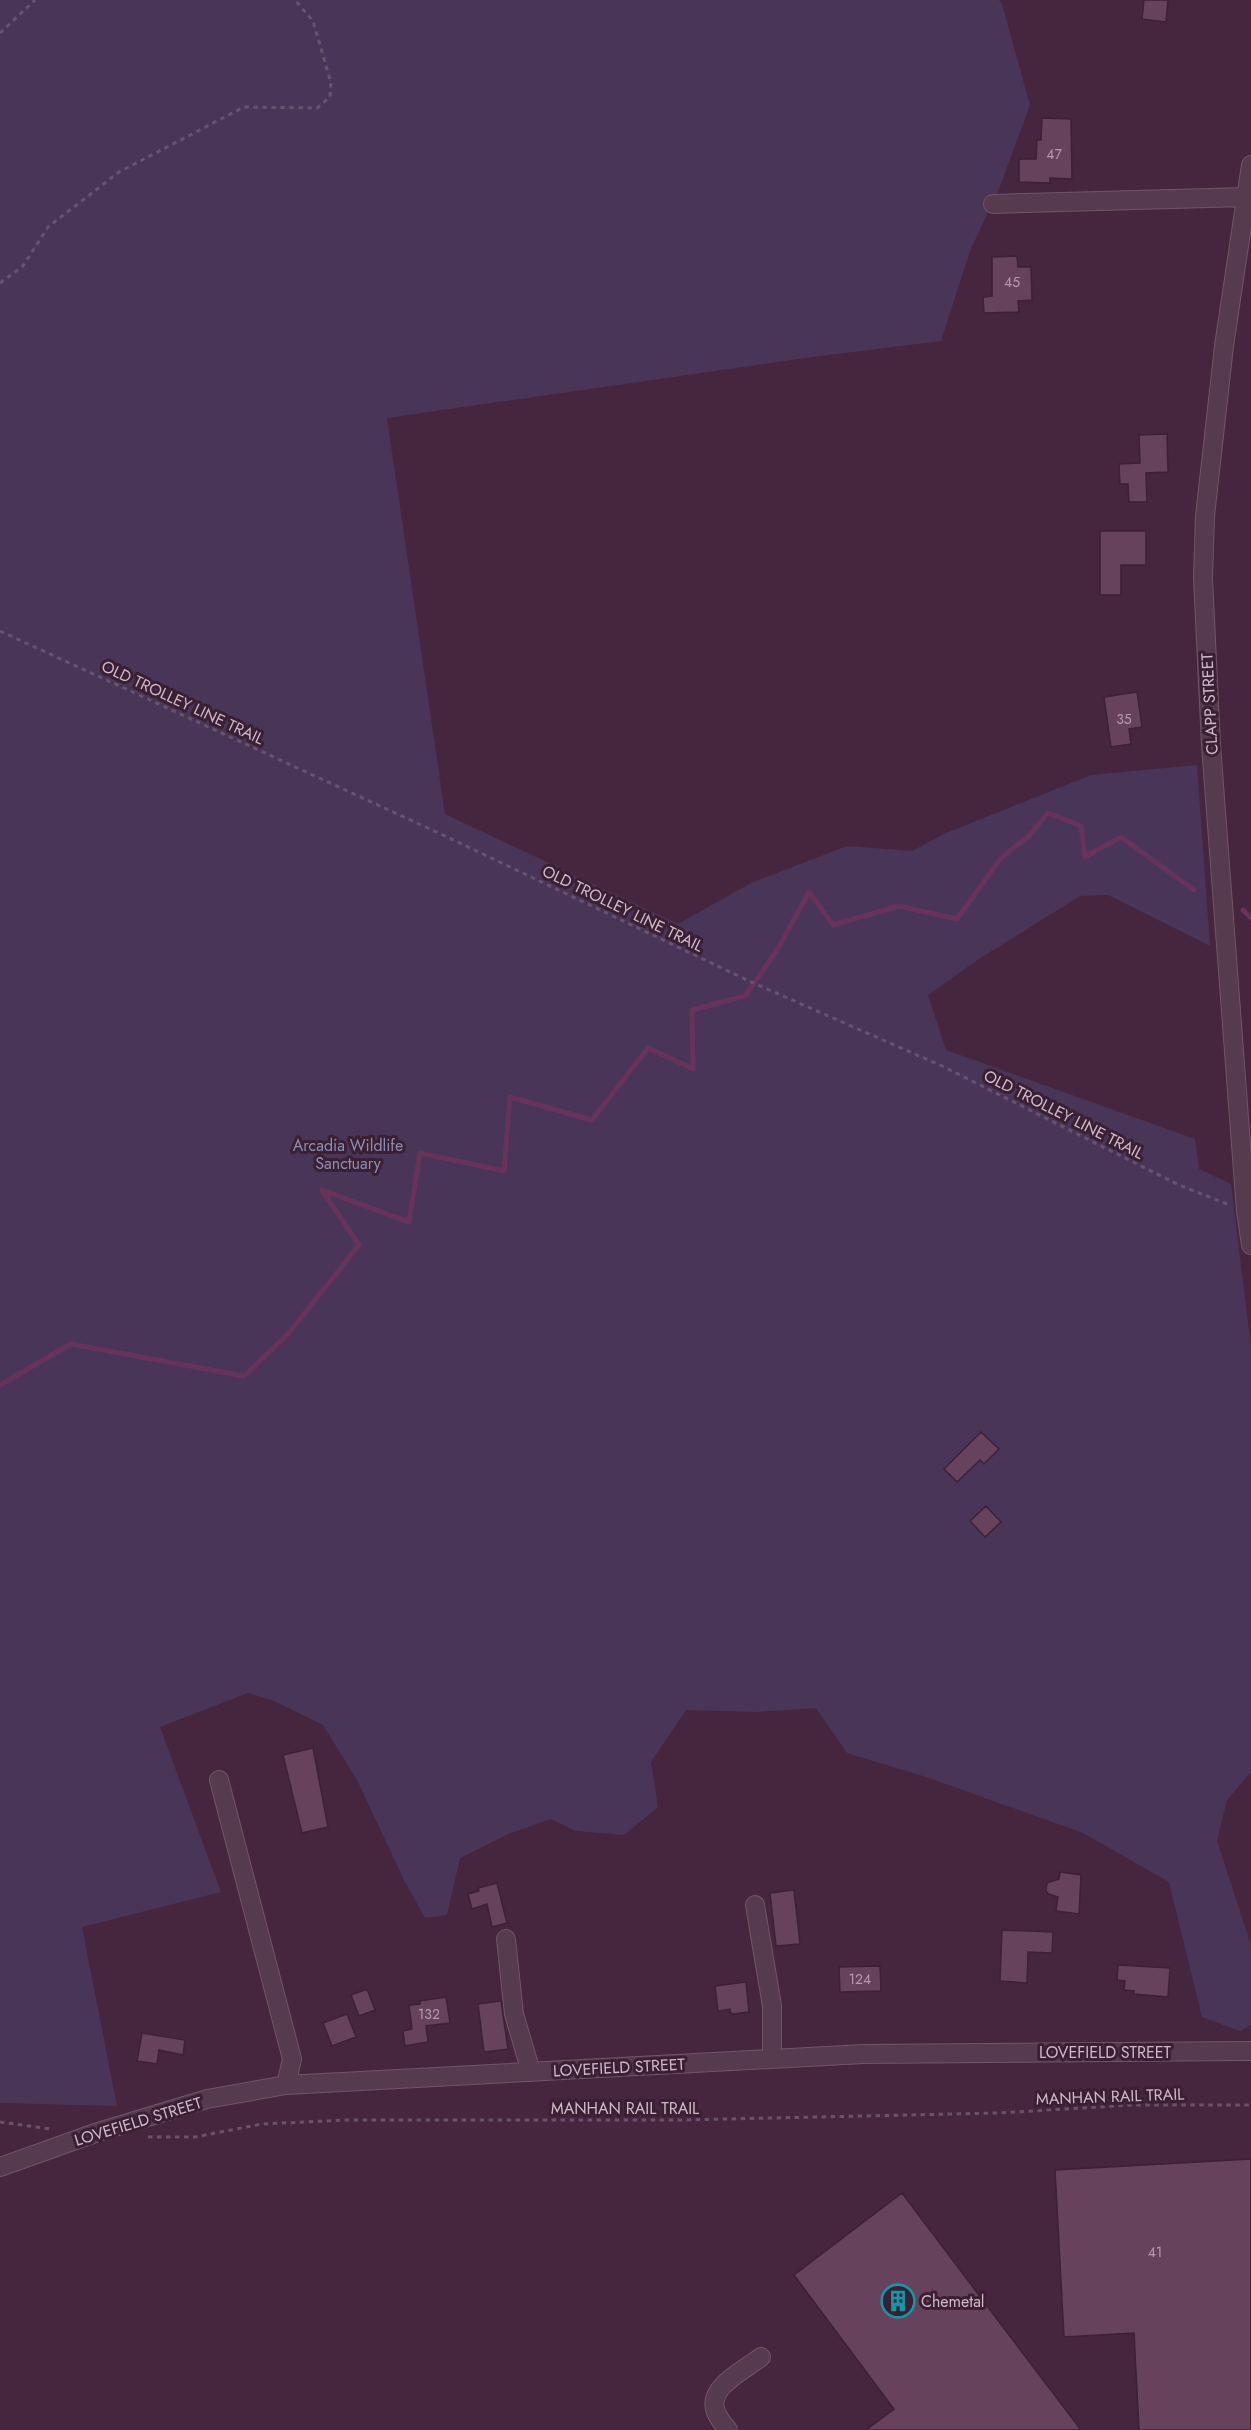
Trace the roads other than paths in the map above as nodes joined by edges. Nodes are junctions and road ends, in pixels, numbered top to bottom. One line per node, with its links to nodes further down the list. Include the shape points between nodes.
1 (1251, 165): 2 (street, CLAPP STREET)
2 (1246, 197): 3 (street); 4 (street, CLAPP STREET, via 1205,516 1203,578 1211,745)
3 (993, 204)
4 (1251, 1245)
5 (219, 1780): 11 (street, via 292,2059)
6 (755, 1905): 9 (street, via 772,2006)
7 (506, 1939): 10 (street, via 514,2014)
8 (1251, 2051): 9 (street, LOVEFIELD STREET, via 863,2054)
9 (772, 2059): 10 (street, LOVEFIELD STREET)
10 (531, 2072): 11 (street, LOVEFIELD STREET)
11 (286, 2085): 12 (street, LOVEFIELD STREET, via 207,2099)
12 (0, 2167)
13 (761, 2357): 14 (street, via 715,2396 717,2415)
14 (728, 2430)

